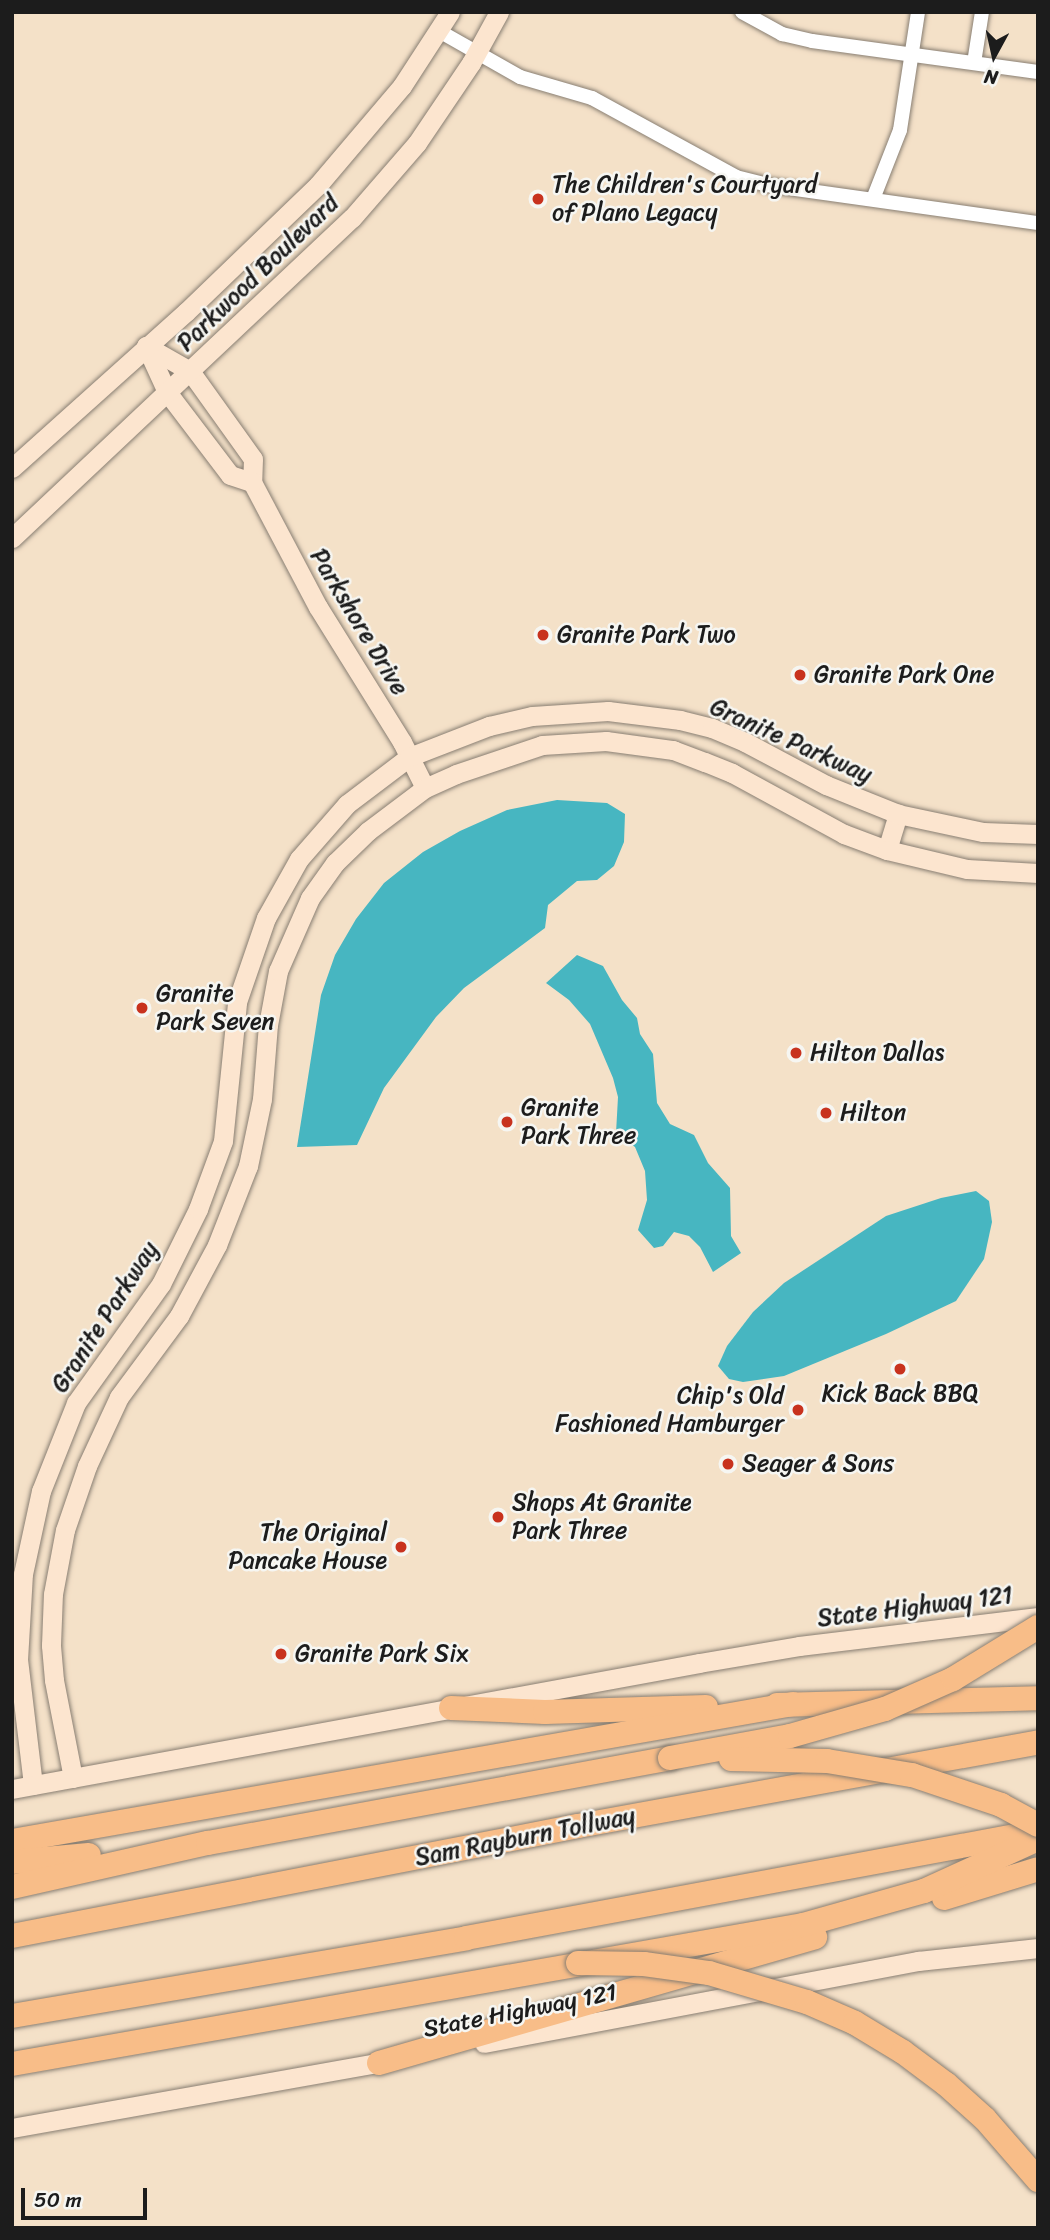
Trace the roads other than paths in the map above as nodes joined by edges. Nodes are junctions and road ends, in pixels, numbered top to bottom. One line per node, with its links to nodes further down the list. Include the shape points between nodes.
1 (450, 12): 7 (street, Parkwood Boulevard)
2 (499, 12): 8 (street, Parkwood Boulevard)
3 (742, 12): 6 (street)
4 (918, 12): 9 (street)
5 (982, 12): 10 (street)
6 (767, 19): 9 (street, via 782,34)
7 (439, 31): 8 (street); 14 (street, Parkwood Boulevard, via 402,86 318,185)
8 (477, 53): 12 (street, via 520,77 592,99 736,177); 15 (street, Parkwood Boulevard, via 417,143 378,189 304,266)
9 (912, 54): 10 (street); 12 (street, via 900,130)
10 (974, 63): 11 (street)
11 (1038, 72)
12 (873, 199): 13 (street)
13 (1038, 223)
14 (146, 346): 15 (street, Parkshore Drive); 16 (street); 17 (street, Parkwood Boulevard)
15 (190, 371): 16 (street, Parkwood Boulevard); 18 (street, Parkshore Drive, via 253,459)
16 (167, 392): 18 (street, via 230,475); 19 (street, Parkwood Boulevard)
17 (12, 468)
18 (252, 482): 22 (street, Parkshore Drive, via 318,607)
19 (12, 538)
20 (680, 720): 21 (street); 22 (street, Granite Parkway, via 608,711 532,716 489,726); 24 (street, Granite Parkway, via 746,742 826,785)
21 (673, 750): 23 (street, via 606,741 551,744 519,750); 26 (street, via 732,773 844,834)
22 (409, 757): 23 (street, Parkshore Drive); 28 (street, Granite Parkway, via 339,813 299,859 266,918 237,1002 223,1140)
23 (425, 788): 29 (street, via 368,831 335,863 310,898 278,971 262,1098)
24 (898, 814): 25 (street, Granite Parkway, via 984,832); 26 (street)
25 (1038, 834)
26 (887, 850): 27 (street, via 967,869)
27 (1038, 873)
28 (213, 1169): 29 (street); 30 (street, Granite Parkway, via 161,1284 76,1403 41,1491)
29 (242, 1181): 31 (street, via 217,1245 179,1316 119,1396 87,1466)
30 (35, 1519): 31 (street); 40 (street, Granite Parkway, via 23,1574 18,1660)
31 (65, 1530): 39 (street, via 53,1594 51,1645)
32 (1038, 1617): 36 (street, State Highway 121, via 799,1646)
33 (1038, 1627): 38 (highway, bridge, via 953,1679 886,1709 790,1736)
34 (1038, 1698): 35 (highway)
35 (793, 1704): 36 (highway, via 545,1712); 45 (highway)
36 (451, 1708): 39 (street, State Highway 121)
37 (1038, 1742): 50 (highway, Sam Rayburn Tollway)
38 (670, 1758): 42 (highway, bridge, via 787,1758 865,1765 952,1786); 46 (highway)
39 (73, 1777): 40 (street, State Highway 121)
40 (33, 1785): 41 (street, State Highway 121)
41 (12, 1789)
42 (1038, 1825)
43 (1038, 1831): 53 (highway, via 466,1938)
44 (1038, 1839): 52 (highway, bridge, via 924,1891 845,1916)
45 (12, 1841)
46 (208, 1843): 47 (highway); 49 (highway)
47 (12, 1863)
48 (1038, 1869): 54 (highway)
49 (12, 1886)
50 (12, 1936)
51 (1038, 1948): 54 (street, State Highway 121, via 918,1961)
52 (578, 1963): 55 (highway); 57 (highway, bridge, via 644,1964 709,1973 807,2002 855,2023 946,2084 993,2127)
53 (12, 2016)
54 (379, 2063): 56 (street, State Highway 121)
55 (12, 2064)
56 (12, 2128)
57 (1038, 2180)

